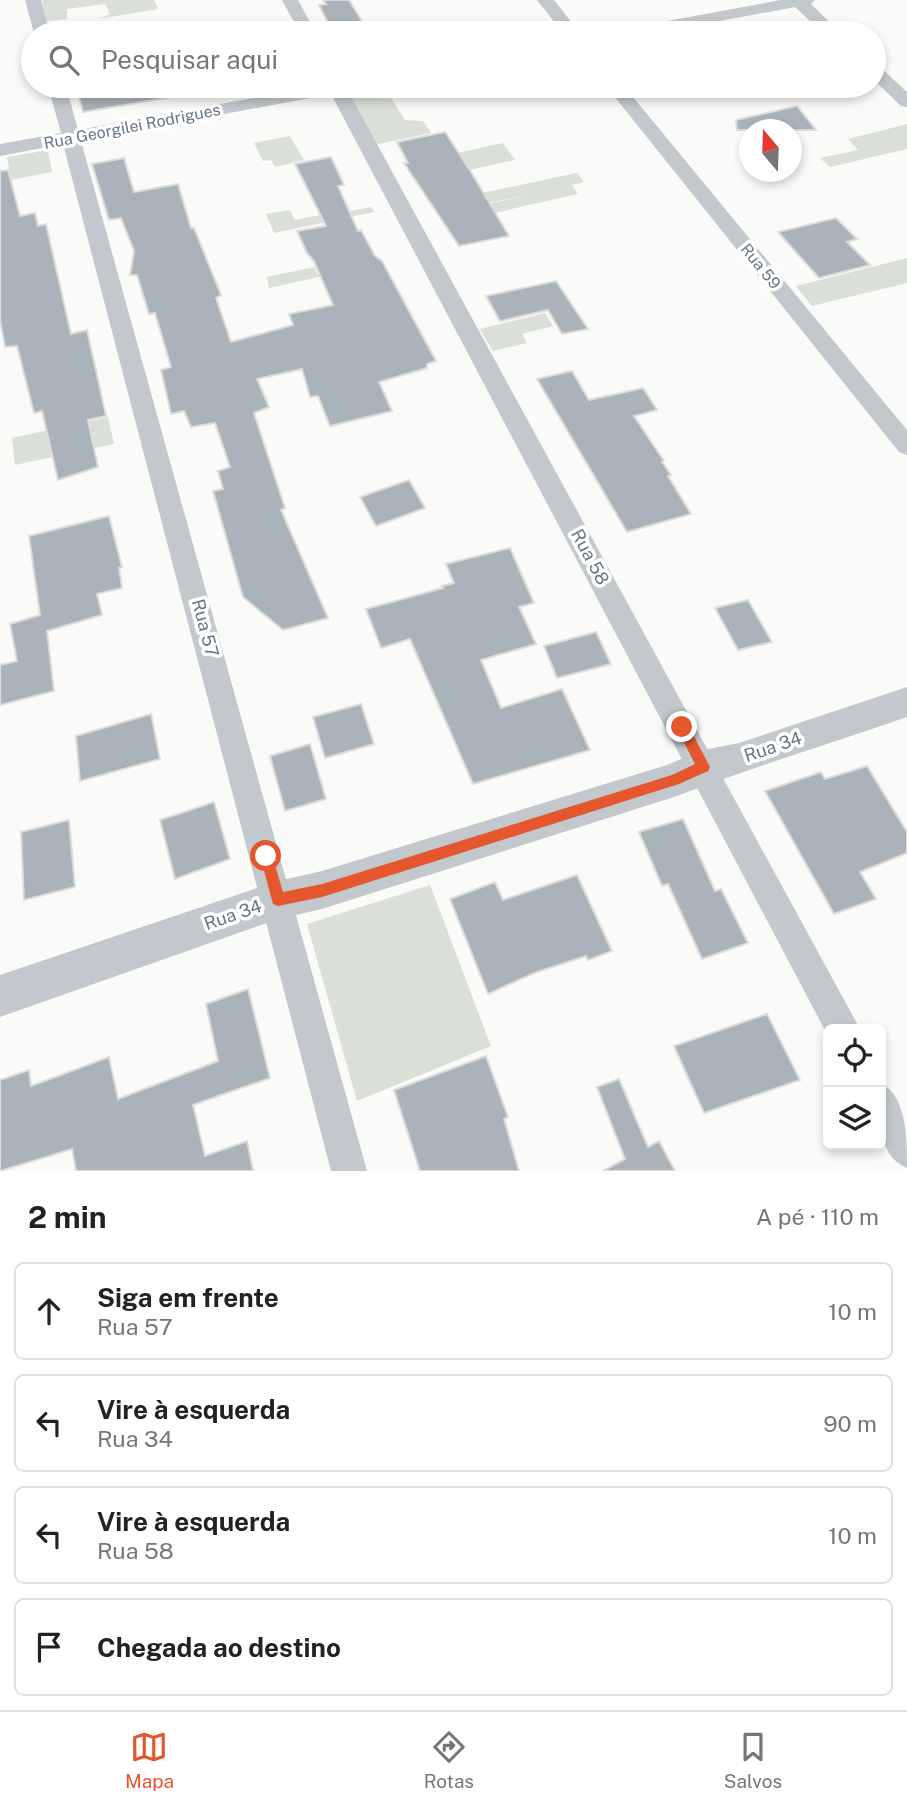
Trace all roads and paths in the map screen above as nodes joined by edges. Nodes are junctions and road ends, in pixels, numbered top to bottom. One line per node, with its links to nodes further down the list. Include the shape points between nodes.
1 (33, 0): 5 (street)
2 (290, 0): 6 (street)
3 (545, 0): 7 (street)
4 (801, 1): 8 (street); 9 (street)
5 (39, 21)
6 (301, 21)
7 (562, 21)
8 (694, 21)
9 (821, 21)
10 (886, 82): 15 (street)
11 (61, 98): 16 (street, Rua 57)
12 (277, 98): 16 (street, Rua Georgilei Rodrigues)
13 (346, 98): 20 (street, Rua 58)
14 (624, 98): 18 (street, Rua 59)
15 (907, 102)
16 (72, 137): 17 (street, Rua Georgilei Rodrigues); 21 (street, Rua 57)
17 (0, 150)
18 (907, 446)
19 (907, 702): 20 (street, Rua 34, via 740,759)
20 (703, 767): 21 (street, Rua 34, via 674,780); 23 (street, Rua 58)
21 (278, 900): 22 (street, Rua 34); 26 (street, Rua 57)
22 (0, 996)
23 (840, 1024)
24 (886, 1110): 25 (street)
25 (907, 1150)
26 (349, 1171)

